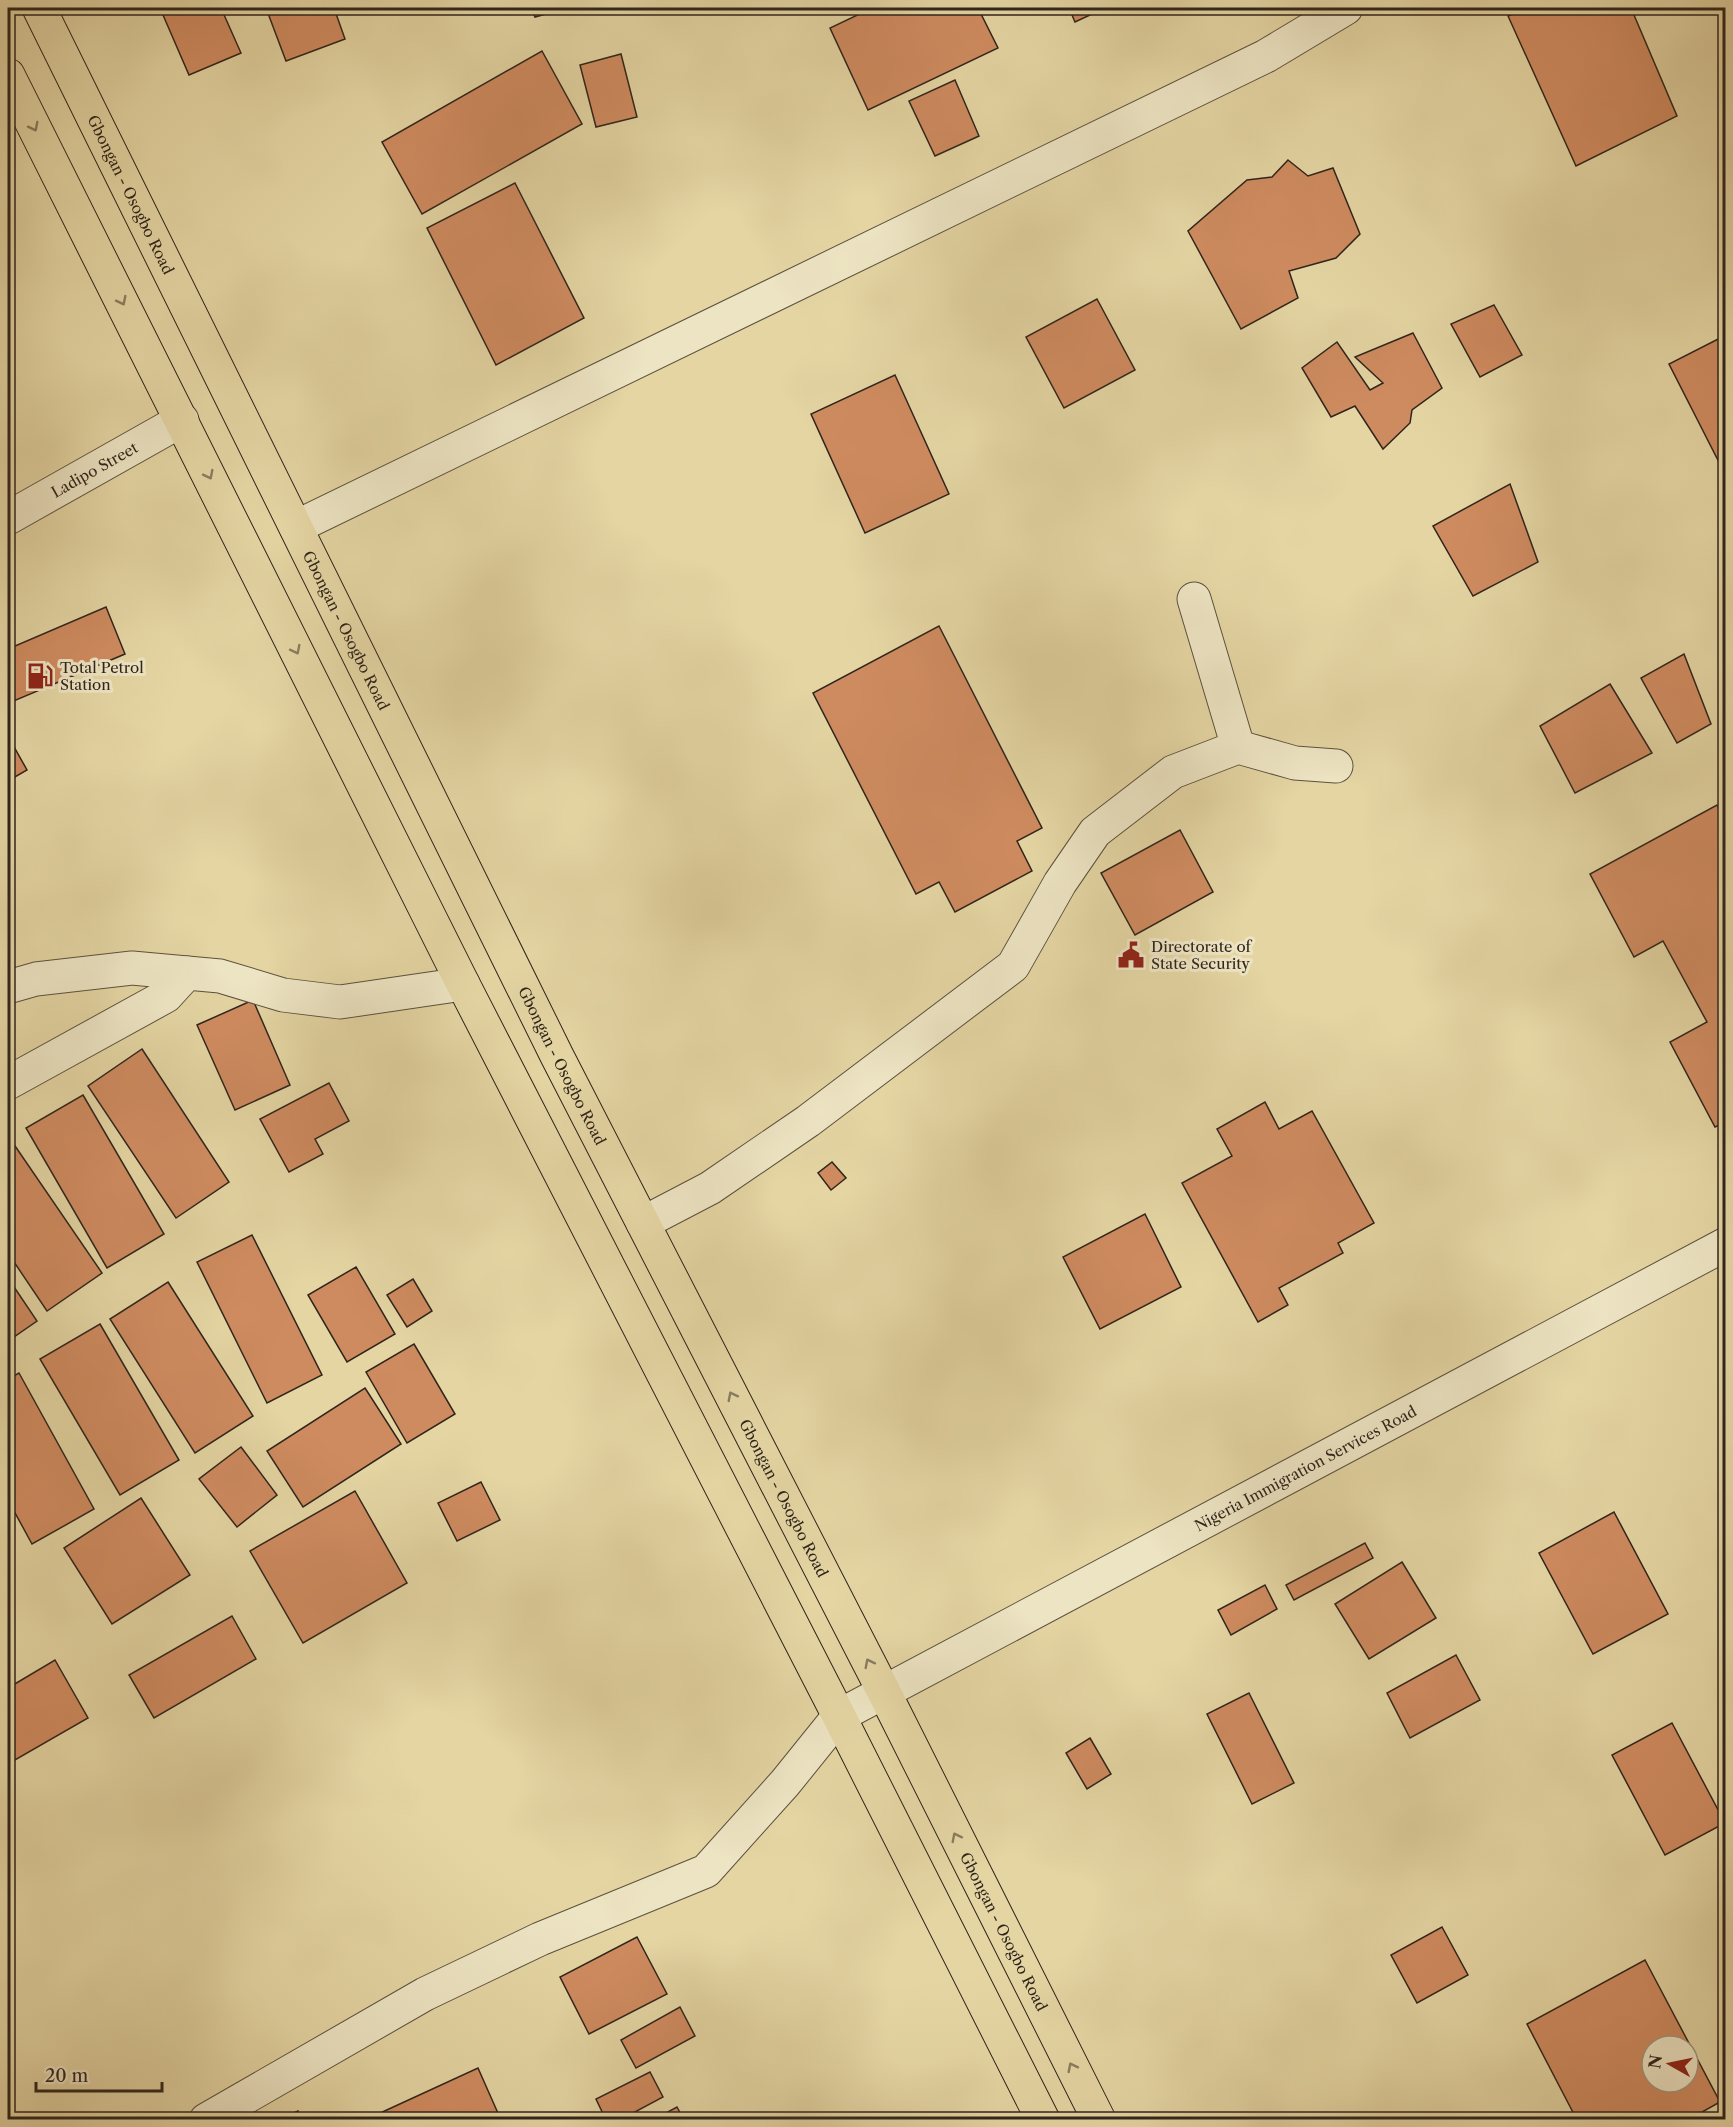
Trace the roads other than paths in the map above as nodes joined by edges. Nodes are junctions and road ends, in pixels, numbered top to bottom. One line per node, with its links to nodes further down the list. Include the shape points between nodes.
1 (39, 8): 6 (main road, Gbongan - Osogbo Road)
2 (1346, 8): 6 (street, via 1266,56)
3 (9, 81): 4 (main road, one-way to 4)
4 (182, 420): 5 (street, Ladipo Street); 11 (main road, one-way to 11)
5 (8, 518)
6 (296, 527): 14 (main road, Gbongan - Osogbo Road)
7 (1194, 599): 8 (street)
8 (1238, 747): 9 (street, via 1295,763); 14 (street, via 1173,772 1095,832 1060,883 1013,966 808,1121 710,1188)
9 (1336, 766)
10 (187, 973): 11 (street, via 220,976 283,995 340,1002); 12 (street, via 132,968 36,979); 13 (street, via 166,996)
11 (463, 984): 17 (main road)
12 (8, 987)
13 (8, 1083)
14 (643, 1223): 16 (main road, Gbongan - Osogbo Road, one-way to 14)
15 (1725, 1244): 16 (street, Nigeria Immigration Services Road)
16 (884, 1692): 17 (street, Nigeria Immigration Services Road); 20 (main road, Gbongan - Osogbo Road, one-way to 16)
17 (839, 1716): 18 (street, via 706,1871 540,1939 425,1994); 19 (main road)
18 (206, 2120)
19 (1043, 2120)
20 (1098, 2120)

